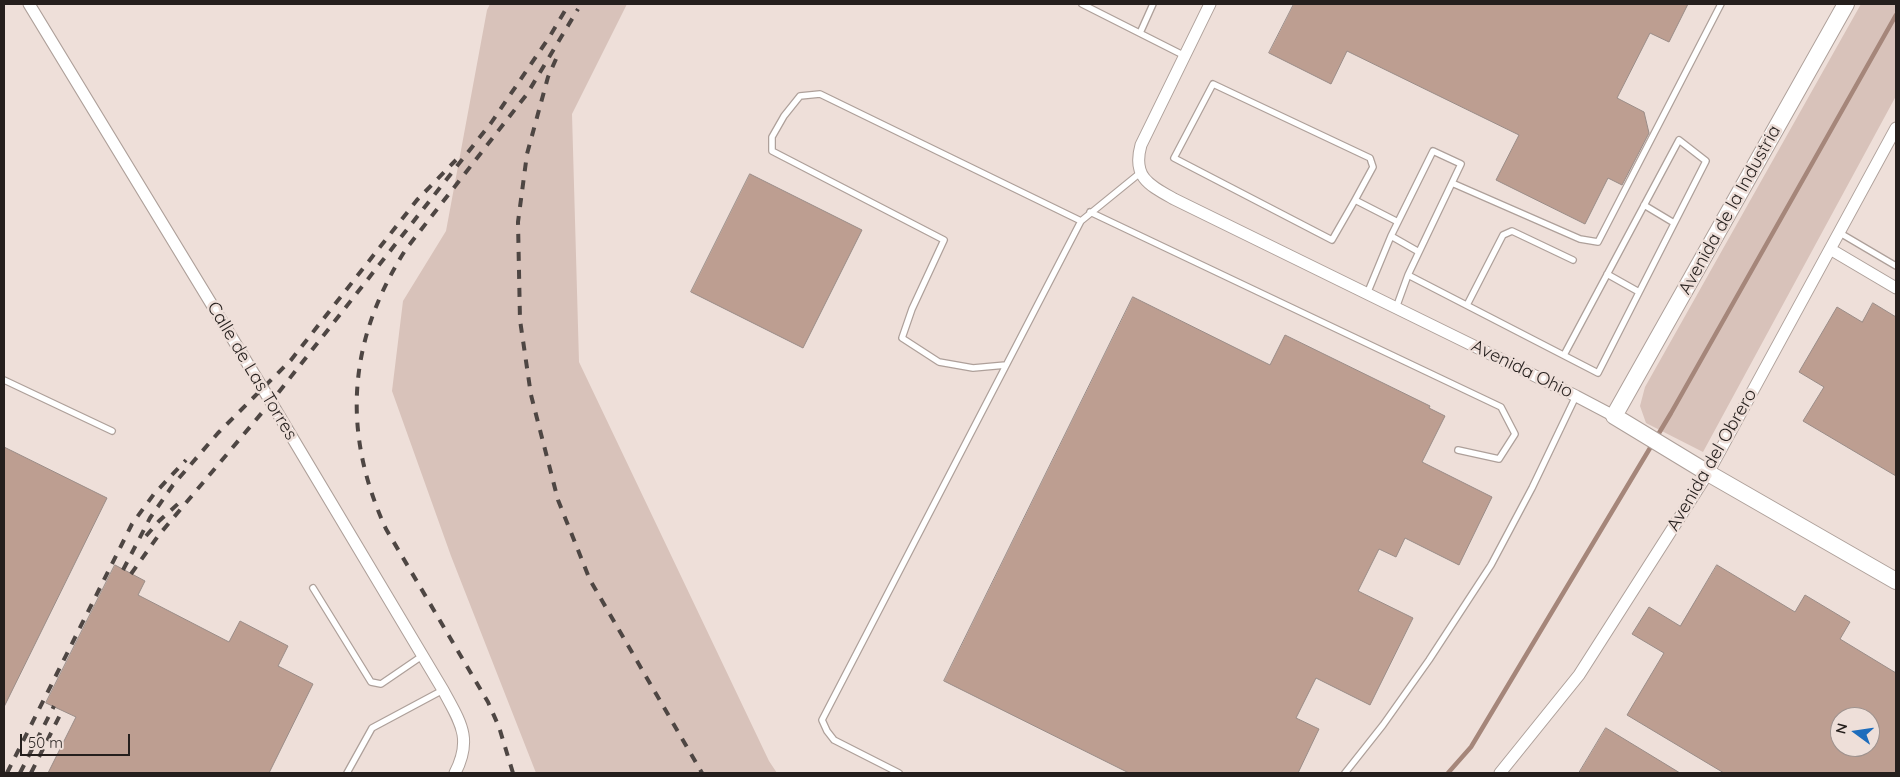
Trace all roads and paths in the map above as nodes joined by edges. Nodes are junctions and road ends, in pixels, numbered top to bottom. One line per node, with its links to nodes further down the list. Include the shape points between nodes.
1 (29, 4): 43 (street, Calle de Las Torres)
2 (1082, 4): 7 (lane)
3 (1153, 4): 7 (lane)
4 (1212, 4): 8 (street)
5 (1721, 4): 11 (lane, via 1598,242 1580,239)
6 (1846, 4): 33 (street, Avenida de la Industria)
7 (1140, 33): 8 (lane)
8 (1185, 56): 10 (street, via 1141,145)
9 (1896, 128): 18 (street, Avenida del Obrero)
10 (1140, 173): 14 (lane); 28 (street, Avenida Ohio, via 1154,187 1174,198)
11 (1452, 183): 16 (lane, via 1461,164 1433,151); 21 (lane)
12 (1355, 200): 12 (lane, via 1332,240 1174,158 1213,84 1370,158 1373,167); 16 (lane)
13 (1644, 205): 17 (lane); 17 (lane, via 1679,140 1706,161); 24 (lane)
14 (1090, 212): 15 (lane); 39 (lane, via 1501,407 1515,434 1500,458)
15 (1081, 221): 32 (lane); 32 (lane, via 820,94 800,96 772,138 772,151 944,240 902,338 939,362 973,368)
16 (1398, 222): 19 (lane)
17 (1674, 223): 27 (lane)
18 (1840, 233): 20 (street, Avenida del Obrero); 23 (lane)
19 (1391, 236): 21 (lane); 28 (lane)
20 (1830, 249): 26 (street); 40 (street, Avenida del Obrero)
21 (1419, 252): 25 (lane)
22 (1573, 260): 29 (lane, via 1512,231 1503,235)
23 (1896, 266)
24 (1607, 274): 27 (lane); 31 (lane)
25 (1408, 275): 29 (lane); 30 (lane)
26 (1896, 288)
27 (1640, 292): 31 (lane, via 1598,373)
28 (1367, 294): 30 (street, Avenida Ohio)
29 (1467, 305): 31 (lane)
30 (1396, 308): 35 (street, Avenida Ohio)
31 (1564, 355)
32 (1006, 365): 47 (lane, via 822,720 834,740)
33 (1634, 379): 36 (street, Avenida de la Industria); 37 (street, via 1631,391)
34 (4, 380): 38 (lane)
35 (1576, 396): 36 (street, Avenida Ohio); 48 (lane, via 1491,565 1383,725)
36 (1614, 416): 37 (street, Avenida Ohio)
37 (1636, 430): 40 (street, Avenida Ohio)
38 (112, 431)
39 (1458, 450)
40 (1708, 472): 41 (street, Avenida Ohio); 49 (street, Avenida del Obrero, via 1579,674)
41 (1896, 581)
42 (313, 588): 43 (lane, via 371,682 381,684)
43 (422, 656): 44 (street, Calle de Las Torres)
44 (443, 690): 45 (lane, via 372,728); 46 (street, Calle de Las Torres, via 461,724 465,743 462,760)
45 (347, 773)
46 (455, 773)
47 (899, 773)
48 (1345, 773)
49 (1500, 773)

